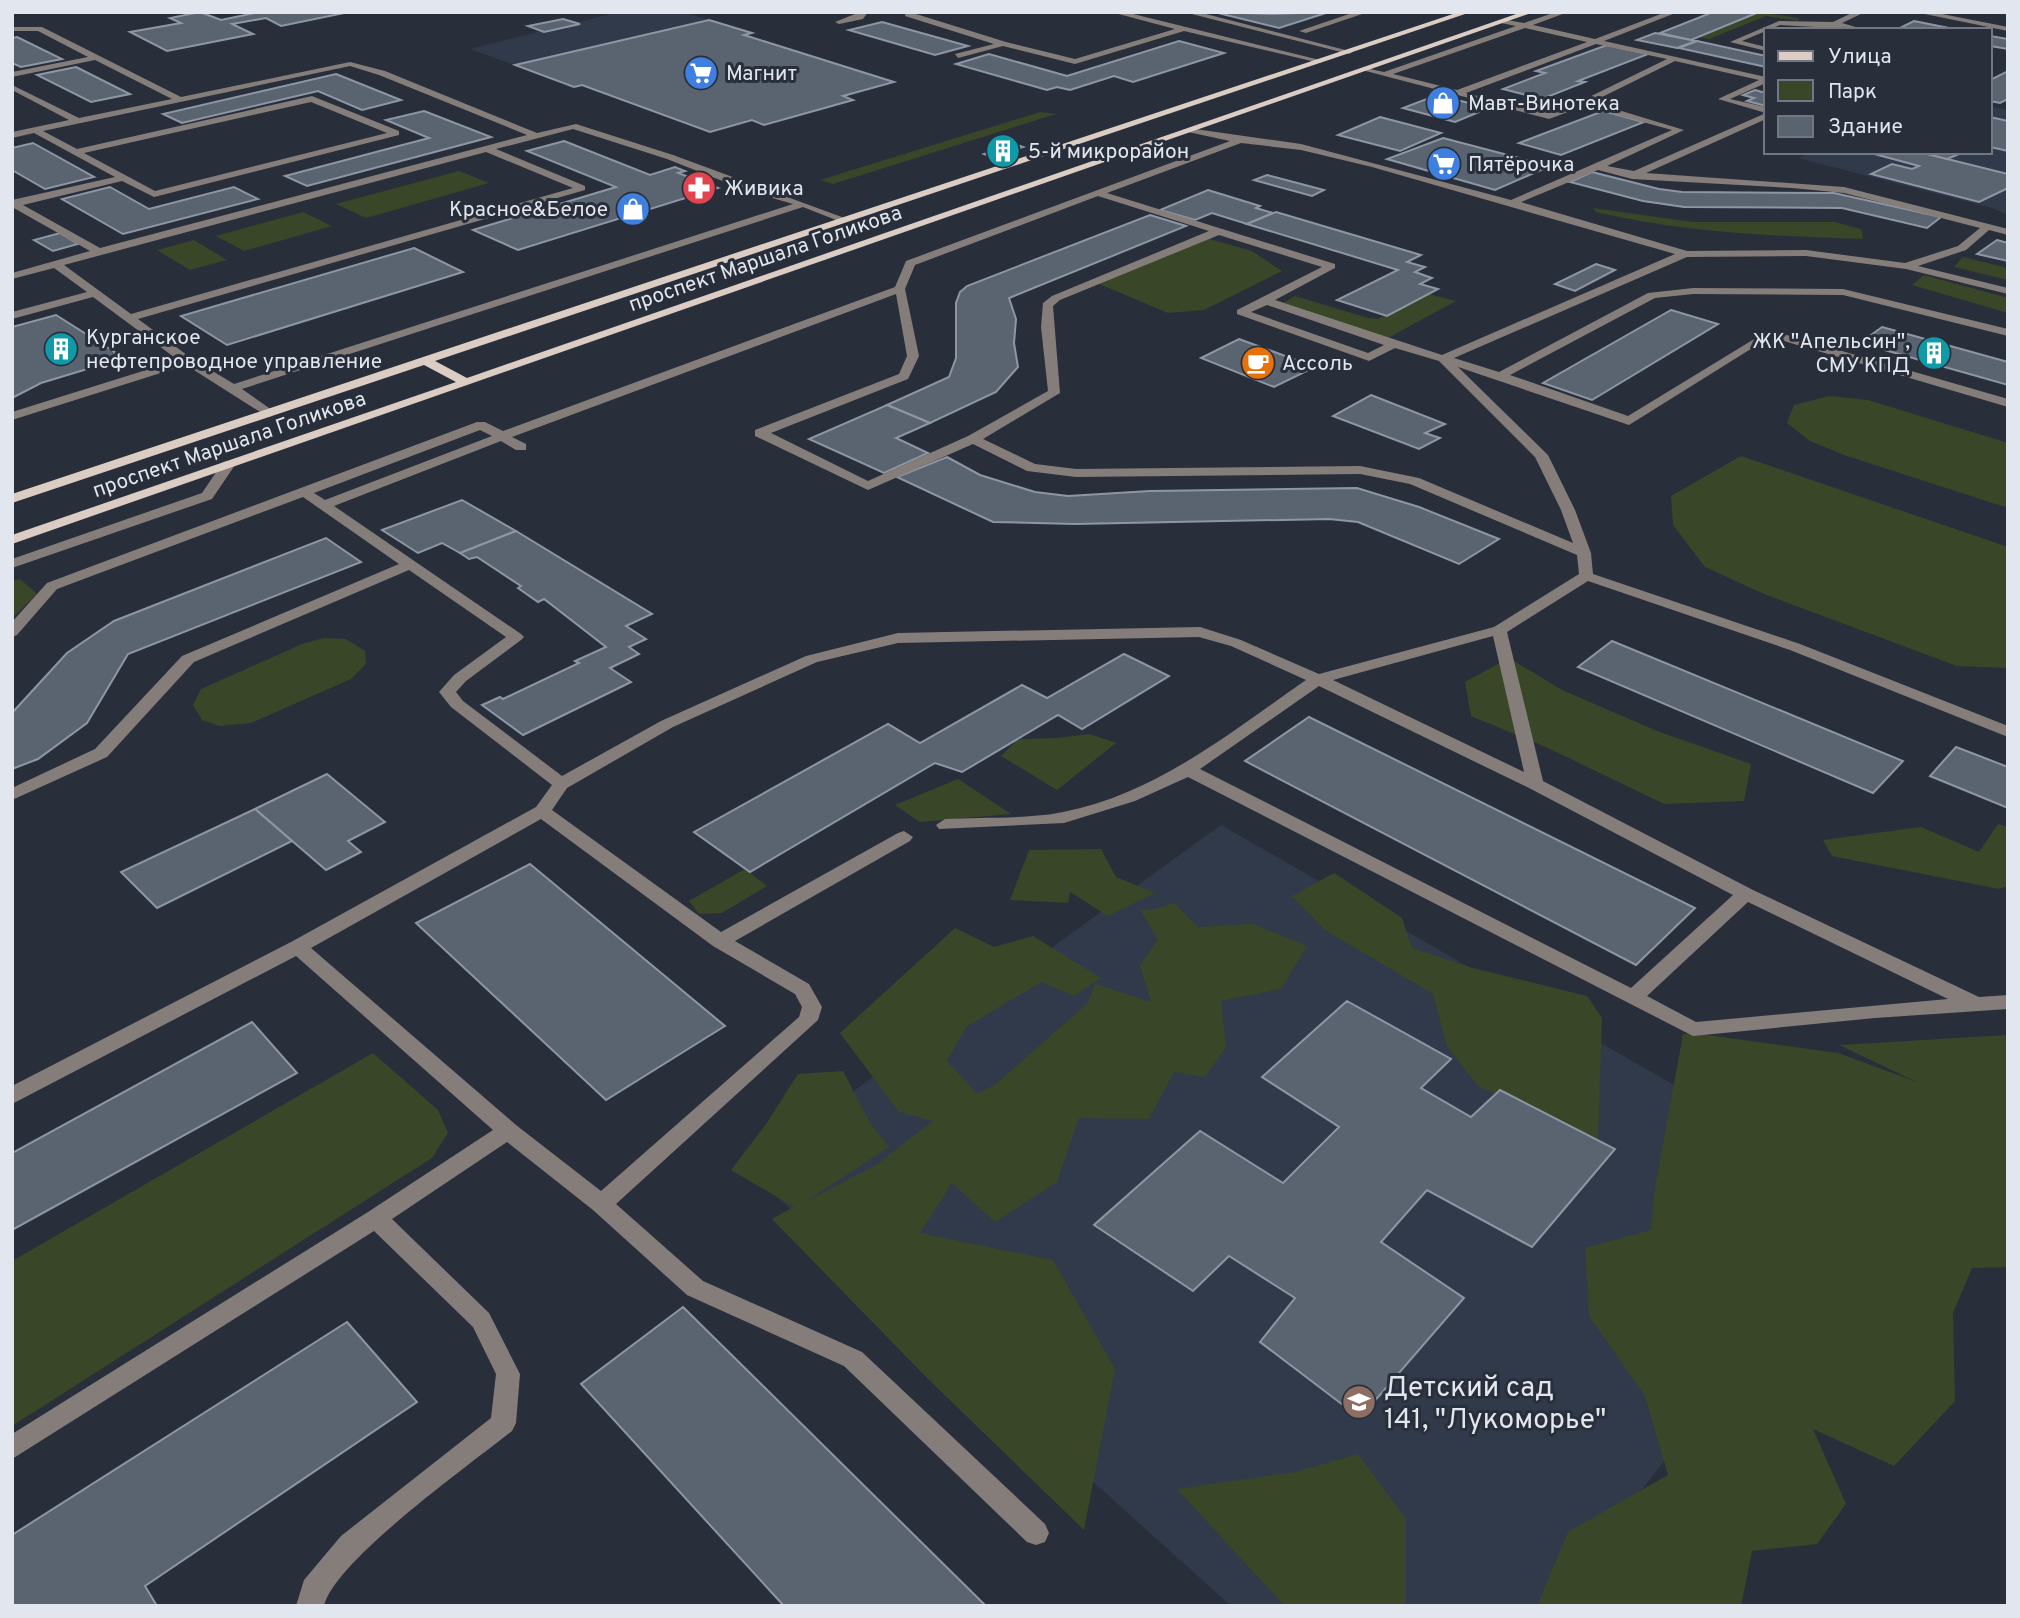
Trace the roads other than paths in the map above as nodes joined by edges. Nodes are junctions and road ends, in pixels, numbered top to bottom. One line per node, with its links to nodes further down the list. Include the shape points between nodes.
1 (864, 12): 13 (lane)
2 (1115, 12): 19 (lane)
3 (1188, 12): 26 (lane)
4 (1364, 12): 22 (lane)
5 (1467, 12): 26 (main road, проспект Маршала Голикова)
6 (1531, 12): 12 (main road, проспект Маршала Голикова)
7 (1564, 12): 15 (lane)
8 (1674, 12): 23 (lane)
9 (1861, 12): 14 (lane)
10 (1919, 12): 21 (lane)
11 (908, 13): 24 (lane)
12 (1504, 21): 15 (lane); 31 (main road, проспект Маршала Голикова)
13 (839, 22)
14 (1834, 24): 17 (lane, via 1779,23); 18 (lane)
15 (1524, 26): 23 (lane); 35 (lane)
16 (14, 27): 28 (lane, via 39,29)
17 (1767, 28)
18 (1853, 28)
19 (1184, 29): 24 (lane, via 1075,62); 30 (lane)
20 (1764, 29): 25 (lane, via 1734,42)
21 (2008, 29)
22 (1303, 31)
23 (1597, 42): 29 (lane); 39 (lane)
24 (1003, 44): 27 (lane)
25 (1764, 49)
26 (1349, 52): 30 (main road, проспект Маршала Голикова)
27 (958, 56)
28 (97, 57): 33 (lane); 40 (lane)
29 (1674, 60): 36 (lane); 41 (lane)
30 (1320, 61): 61 (main road, проспект Маршала Голикова)
31 (1366, 69): 35 (lane); 46 (main road, проспект Маршала Голикова)
32 (279, 70): 34 (lane)
33 (12, 75)
34 (289, 75): 40 (lane); 48 (lane, via 335,65 362,65)
35 (1386, 75): 39 (lane)
36 (1764, 79)
37 (1764, 80): 42 (lane, via 1722,99)
38 (12, 87): 44 (lane)
39 (1457, 93): 41 (lane, via 1549,116)
40 (177, 98): 44 (lane)
41 (1584, 103): 52 (lane, via 1680,130)
42 (1764, 110)
43 (1764, 118): 53 (lane)
44 (76, 120): 45 (lane)
45 (35, 130): 47 (lane); 51 (lane)
46 (1191, 130): 49 (lane); 82 (main road, проспект Маршала Голикова)
47 (15, 132)
48 (537, 136): 50 (lane); 58 (lane, via 573,126)
49 (1240, 140): 55 (lane); 56 (lane, via 1301,147)
50 (486, 149): 65 (lane); 75 (lane, via 582,188)
51 (76, 152): 54 (lane); 54 (lane, via 312,99 396,133 154,194)
52 (1597, 167): 53 (lane); 56 (lane)
53 (1631, 176): 62 (lane, via 1823,187)
54 (122, 178): 57 (lane)
55 (1100, 194): 63 (lane); 70 (lane, via 910,263)
56 (1511, 203): 66 (lane)
57 (14, 204): 59 (lane)
58 (803, 204): 61 (lane); 83 (lane)
59 (33, 213): 60 (lane); 65 (lane)
60 (12, 218)
61 (845, 220): 80 (main road, проспект Маршала Голикова)
62 (1987, 227): 64 (lane); 68 (lane, via 1962,248)
63 (1219, 232): 73 (lane, via 1331,266); 88 (lane, via 1047,305 1054,393)
64 (2008, 232)
65 (99, 252): 67 (lane)
66 (1686, 254): 68 (lane, via 1806,253); 78 (lane)
67 (56, 264): 69 (lane); 72 (lane)
68 (1906, 266): 71 (lane)
69 (12, 276)
70 (900, 289): 87 (lane); 88 (lane, via 913,356 904,376 760,433 868,486)
71 (2008, 292)
72 (95, 293): 74 (lane); 75 (lane)
73 (1266, 301): 77 (lane); 77 (lane, via 1241,312 1369,357)
74 (12, 316)
75 (131, 318): 79 (lane)
76 (2008, 333): 81 (lane, via 1843,292 1652,295)
77 (1394, 344): 78 (lane)
78 (1443, 359): 81 (lane); 95 (lane, via 1541,455)
79 (187, 361): 83 (lane); 86 (lane)
80 (425, 361): 82 (main road); 85 (main road, проспект Маршала Голикова)
81 (1500, 376): 84 (lane, via 1629,421 1769,333)
82 (466, 382): 90 (main road, проспект Маршала Голикова)
83 (233, 388): 85 (lane)
84 (2008, 402)
85 (268, 413): 92 (main road, проспект Маршала Голикова)
86 (12, 416)
87 (502, 436): 89 (lane); 91 (lane, via 481,425); 93 (lane)
88 (973, 439): 95 (lane, via 1032,468 1076,473 1360,470 1414,481)
89 (521, 447)
90 (228, 465): 94 (main road, проспект Маршала Голикова); 96 (lane, via 207,496)
91 (304, 492): 93 (lane); 96 (lane)
92 (12, 499)
93 (322, 506): 98 (lane)
94 (12, 539)
95 (1584, 553): 99 (lane)
96 (69, 561): 97 (lane); 101 (lane)
97 (12, 564)
98 (409, 565): 105 (lane, via 516,637 447,692); 107 (lane, via 188,659 101,753)
99 (1586, 576): 100 (lane); 103 (lane, via 1795,647)
100 (1499, 630): 102 (lane); 106 (lane)
101 (12, 632)
102 (1318, 679): 104 (lane); 105 (lane, via 1200,632 898,638 812,659 667,724); 106 (lane)
103 (2008, 732)
104 (1188, 771): 109 (lane, via 1064,818); 114 (lane)
105 (561, 784): 108 (lane)
106 (1535, 784): 111 (lane)
107 (12, 795)
108 (542, 811): 112 (lane); 113 (lane)
109 (945, 825)
110 (904, 836): 112 (lane)
111 (1746, 894): 114 (lane); 116 (lane)
112 (720, 941): 119 (lane, via 802,989 812,1007 808,1020)
113 (298, 947): 117 (lane); 118 (lane)
114 (1633, 997): 116 (lane, via 1693,1029)
115 (2008, 1003): 116 (lane)
116 (1978, 1004)
117 (12, 1096)
118 (508, 1131): 119 (lane); 120 (lane)
119 (601, 1204): 122 (lane, via 695,1287 853,1359)
120 (376, 1218): 121 (lane); 123 (lane, via 481,1320 508,1374 503,1423 350,1545 314,1590)
121 (12, 1448)
122 (1036, 1533)
123 (310, 1606)

